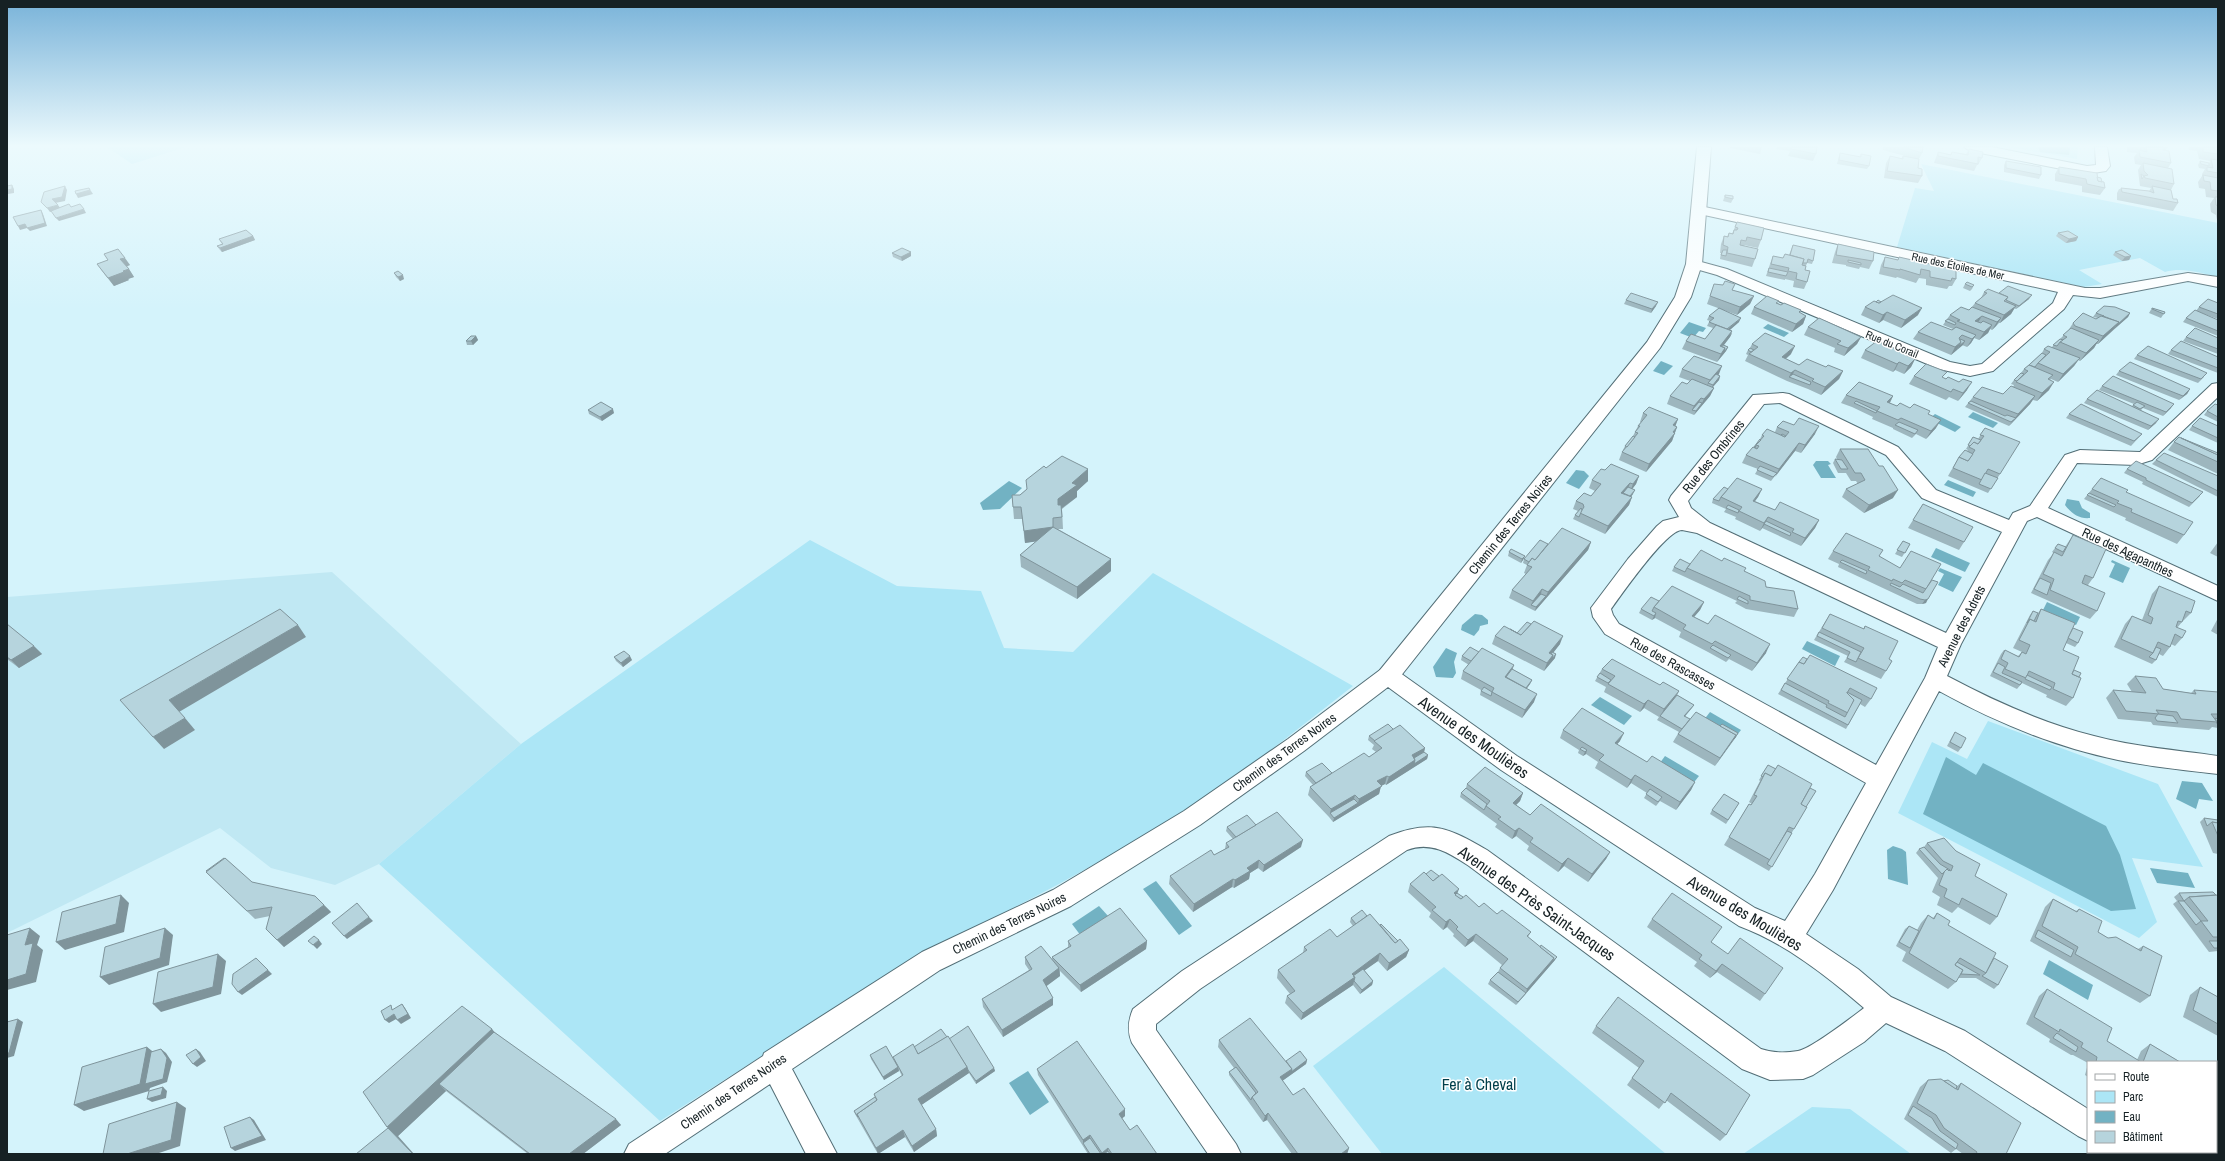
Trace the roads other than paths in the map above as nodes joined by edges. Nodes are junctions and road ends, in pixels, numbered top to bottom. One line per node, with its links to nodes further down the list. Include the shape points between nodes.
1 (1701, 201): 2 (street, Chemin des Terres Noires)
2 (1700, 210): 3 (street, Chemin des Terres Noires); 5 (street, Rue des Étoiles de Mer)
3 (1694, 264): 5 (street, Rue du Corail, via 1722,272 1945,366 1970,371 1987,368 2059,306 2066,294); 13 (street, Chemin des Terres Noires, via 1683,298 1654,344)
4 (2218, 282): 5 (street, Rue des Étoiles de Mer, via 2188,277 2100,293)
5 (2065, 290)
6 (2218, 388): 7 (street)
7 (2209, 403): 8 (street, via 2146,456 2136,459 2080,456 2070,459)
8 (2037, 510): 10 (street, Avenue des Adrets, via 2020,517); 11 (street, Rue des Agapanthes)
9 (1703, 528): 10 (street, Rue des Ombrines, via 1684,511 1678,500 1759,399 1768,397 1783,398 1892,451 1929,494); 12 (street, Rue des Ombrines); 16 (street, Rue des Rascasses, via 1678,524 1670,526 1601,608 1603,618 1612,629)
10 (2013, 529): 12 (street, Avenue des Adrets)
11 (2218, 594)
12 (1950, 644): 14 (street, Avenue des Adrets)
13 (1388, 676): 17 (street, Avenue des Moulières, via 1509,763 1748,918 1762,922); 19 (street, Chemin des Terres Noires, via 1296,745 1186,822 1062,898 931,961)
14 (1936, 679): 15 (street, via 2038,728 2087,743); 16 (street, Avenue des Adrets)
15 (2218, 765)
16 (1880, 779): 17 (street, Avenue des Adrets, via 1824,882)
17 (1789, 937): 18 (street, Avenue des Moulières, via 1849,978)
18 (1881, 1006): 20 (street, Avenue des Moulières, via 1955,1040); 23 (street, Avenue des Près Saint-Jacques, via 1875,1016 1854,1033 1803,1065 1770,1066 1752,1059 1478,858 1438,836 1413,836 1398,843 1191,980 1142,1018 1142,1034)
19 (774, 1063): 21 (street, Chemin des Terres Noires); 22 (street)
20 (2087, 1125)
21 (639, 1154)
22 (822, 1154)
23 (1226, 1154)

